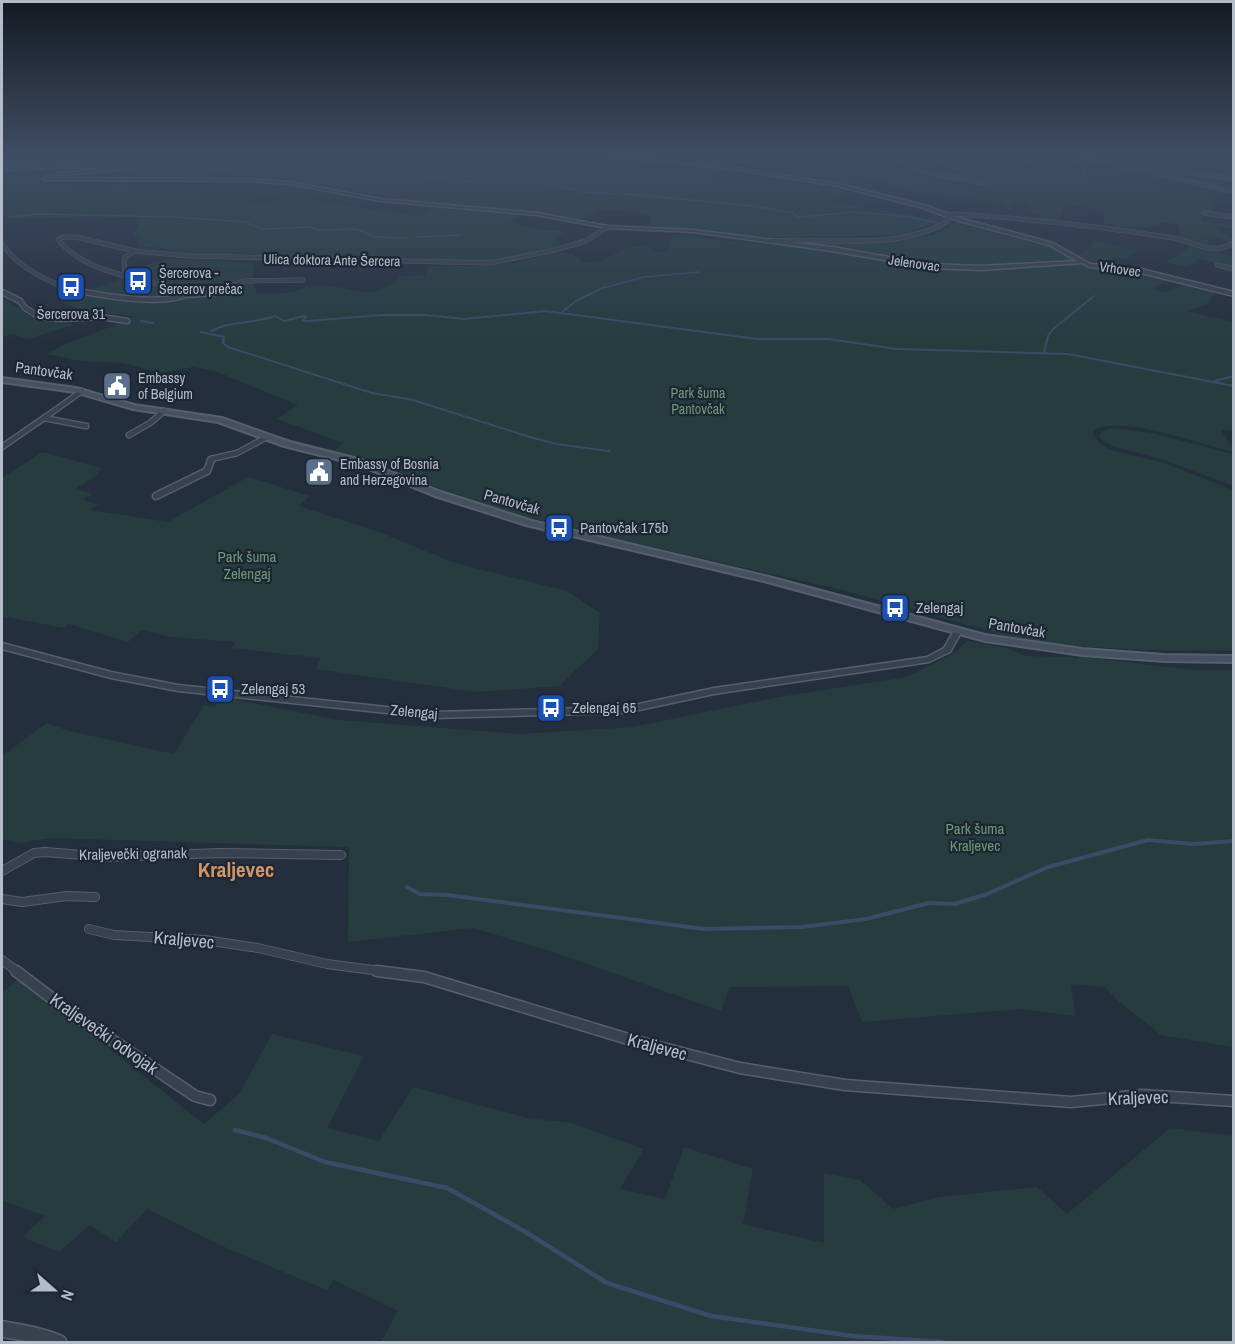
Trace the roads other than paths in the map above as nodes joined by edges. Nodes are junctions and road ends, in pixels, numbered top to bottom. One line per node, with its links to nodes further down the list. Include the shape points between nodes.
1 (557, 218): 5 (street, Jelenovac)
2 (947, 218): 6 (street, via 942,226 907,237)
3 (957, 218): 10 (street, Vrhovec, via 1051,244)
4 (1011, 218): 7 (street, via 1172,238 1212,250)
5 (607, 227): 6 (street, Jelenovac, via 693,231); 9 (street, Ulica doktora Ante Šercera, via 586,241 490,263 247,259)
6 (764, 242): 10 (street, Jelenovac, via 945,267)
7 (1233, 243)
8 (2, 244): 17 (street, Ulica doktora Ante Šercera, via 24,267 88,294 134,298)
9 (135, 251): 13 (street, via 124,258); 13 (street, Ulica doktora Ante Šercera, via 76,237 58,240 72,253)
10 (1082, 262): 16 (street, Vrhovec)
11 (1217, 265): 12 (street)
12 (1233, 268)
13 (125, 275): 17 (street, Ulica doktora Ante Šercera, via 189,292)
14 (303, 280): 17 (street, Ulica doktora Ante Šercera, via 243,281 214,293)
15 (2, 292): 18 (street, via 40,317)
16 (1233, 294)
17 (186, 296)
18 (127, 321)
19 (2, 380): 20 (main road, Pantovčak)
20 (82, 391): 21 (main road, Pantovčak); 22 (street)
21 (165, 411): 24 (street); 25 (main road, Pantovčak, via 219,420)
22 (44, 418): 23 (street); 26 (street)
23 (86, 426)
24 (129, 435)
25 (267, 437): 27 (street, via 237,453 211,459 207,471); 28 (main road, Pantovčak, via 359,462 438,494 529,523 766,579)
26 (2, 447)
27 (156, 496)
28 (958, 631): 29 (street, Zelengaj, via 947,650 929,659 714,691 625,710 477,716 434,715 178,688); 30 (main road, Pantovčak, via 1064,650 1164,658)
29 (2, 646)
30 (1233, 658)
31 (341, 855): 32 (street, Kraljevečki ogranak, via 221,853 108,857 45,852 28,856)
32 (2, 871)
33 (95, 897): 34 (street, via 72,895 22,903)
34 (2, 898)
35 (89, 929): 38 (street, Kraljevec, via 114,935 216,941 327,964 424,977 628,1039 740,1068 846,1085 1071,1102 1142,1095)
36 (2, 960): 37 (street, Kraljevečki odvojak, via 66,1009 186,1090)
37 (210, 1100)
38 (1233, 1101)
39 (2, 1329): 40 (street)
40 (59, 1342)

